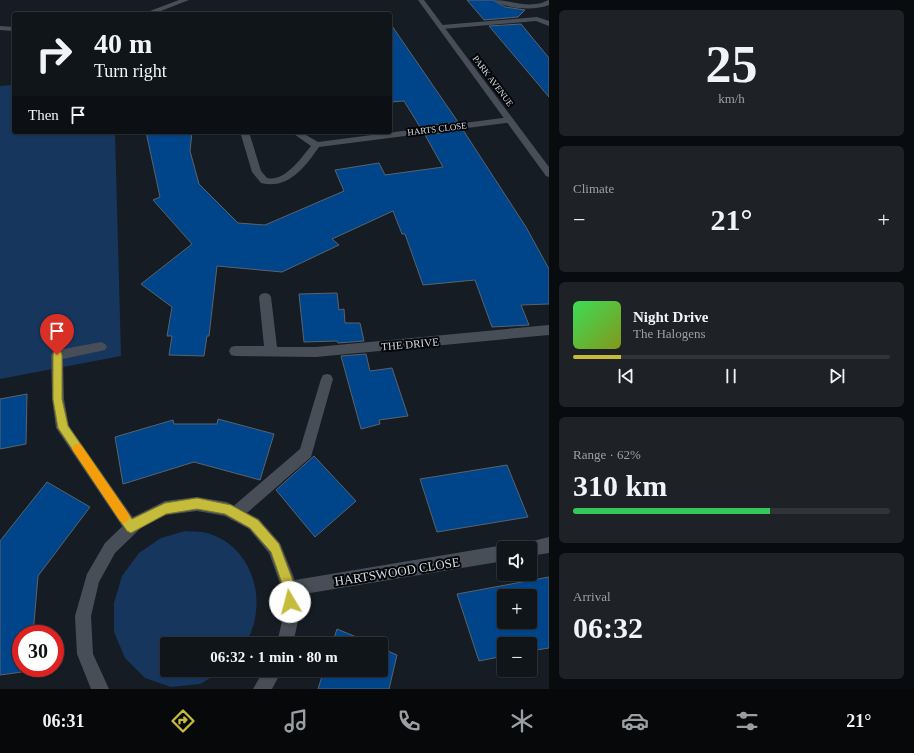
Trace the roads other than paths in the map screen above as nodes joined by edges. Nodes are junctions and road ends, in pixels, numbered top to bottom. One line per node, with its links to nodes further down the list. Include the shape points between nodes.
1 (186, 0): 5 (street)
2 (421, 0): 7 (street, PARK AVENUE)
3 (497, 0): 4 (street, via 524,7 543,6)
4 (549, 2)
5 (152, 12)
6 (549, 24): 7 (street, via 537,19)
7 (442, 27): 10 (street, PARK AVENUE)
8 (0, 28): 9 (street)
9 (12, 29)
10 (510, 120): 13 (street, HARTS CLOSE); 14 (street, PARK AVENUE)
11 (245, 134): 13 (street, via 257,172 264,181 274,182 286,178)
12 (298, 134): 13 (street)
13 (316, 145)
14 (549, 174)
15 (265, 297): 19 (street)
16 (549, 330): 19 (street, THE DRIVE, via 316,352)
17 (101, 347): 22 (street, via 57,355 58,399 63,428)
18 (235, 351): 19 (street, THE DRIVE)
19 (271, 351)
20 (327, 379): 21 (street, via 306,452)
21 (235, 514): 22 (street, via 227,509 197,504 165,508); 26 (street, via 254,524 275,548)
22 (131, 527): 29 (street, via 110,548 92,579 83,616 85,654)
23 (549, 545): 24 (street)
24 (537, 547)
25 (497, 554): 26 (street, HARTSWOOD CLOSE)
26 (290, 589): 27 (street, via 291,616)
27 (286, 637)
28 (270, 677): 30 (street)
29 (100, 689)
30 (262, 689)

